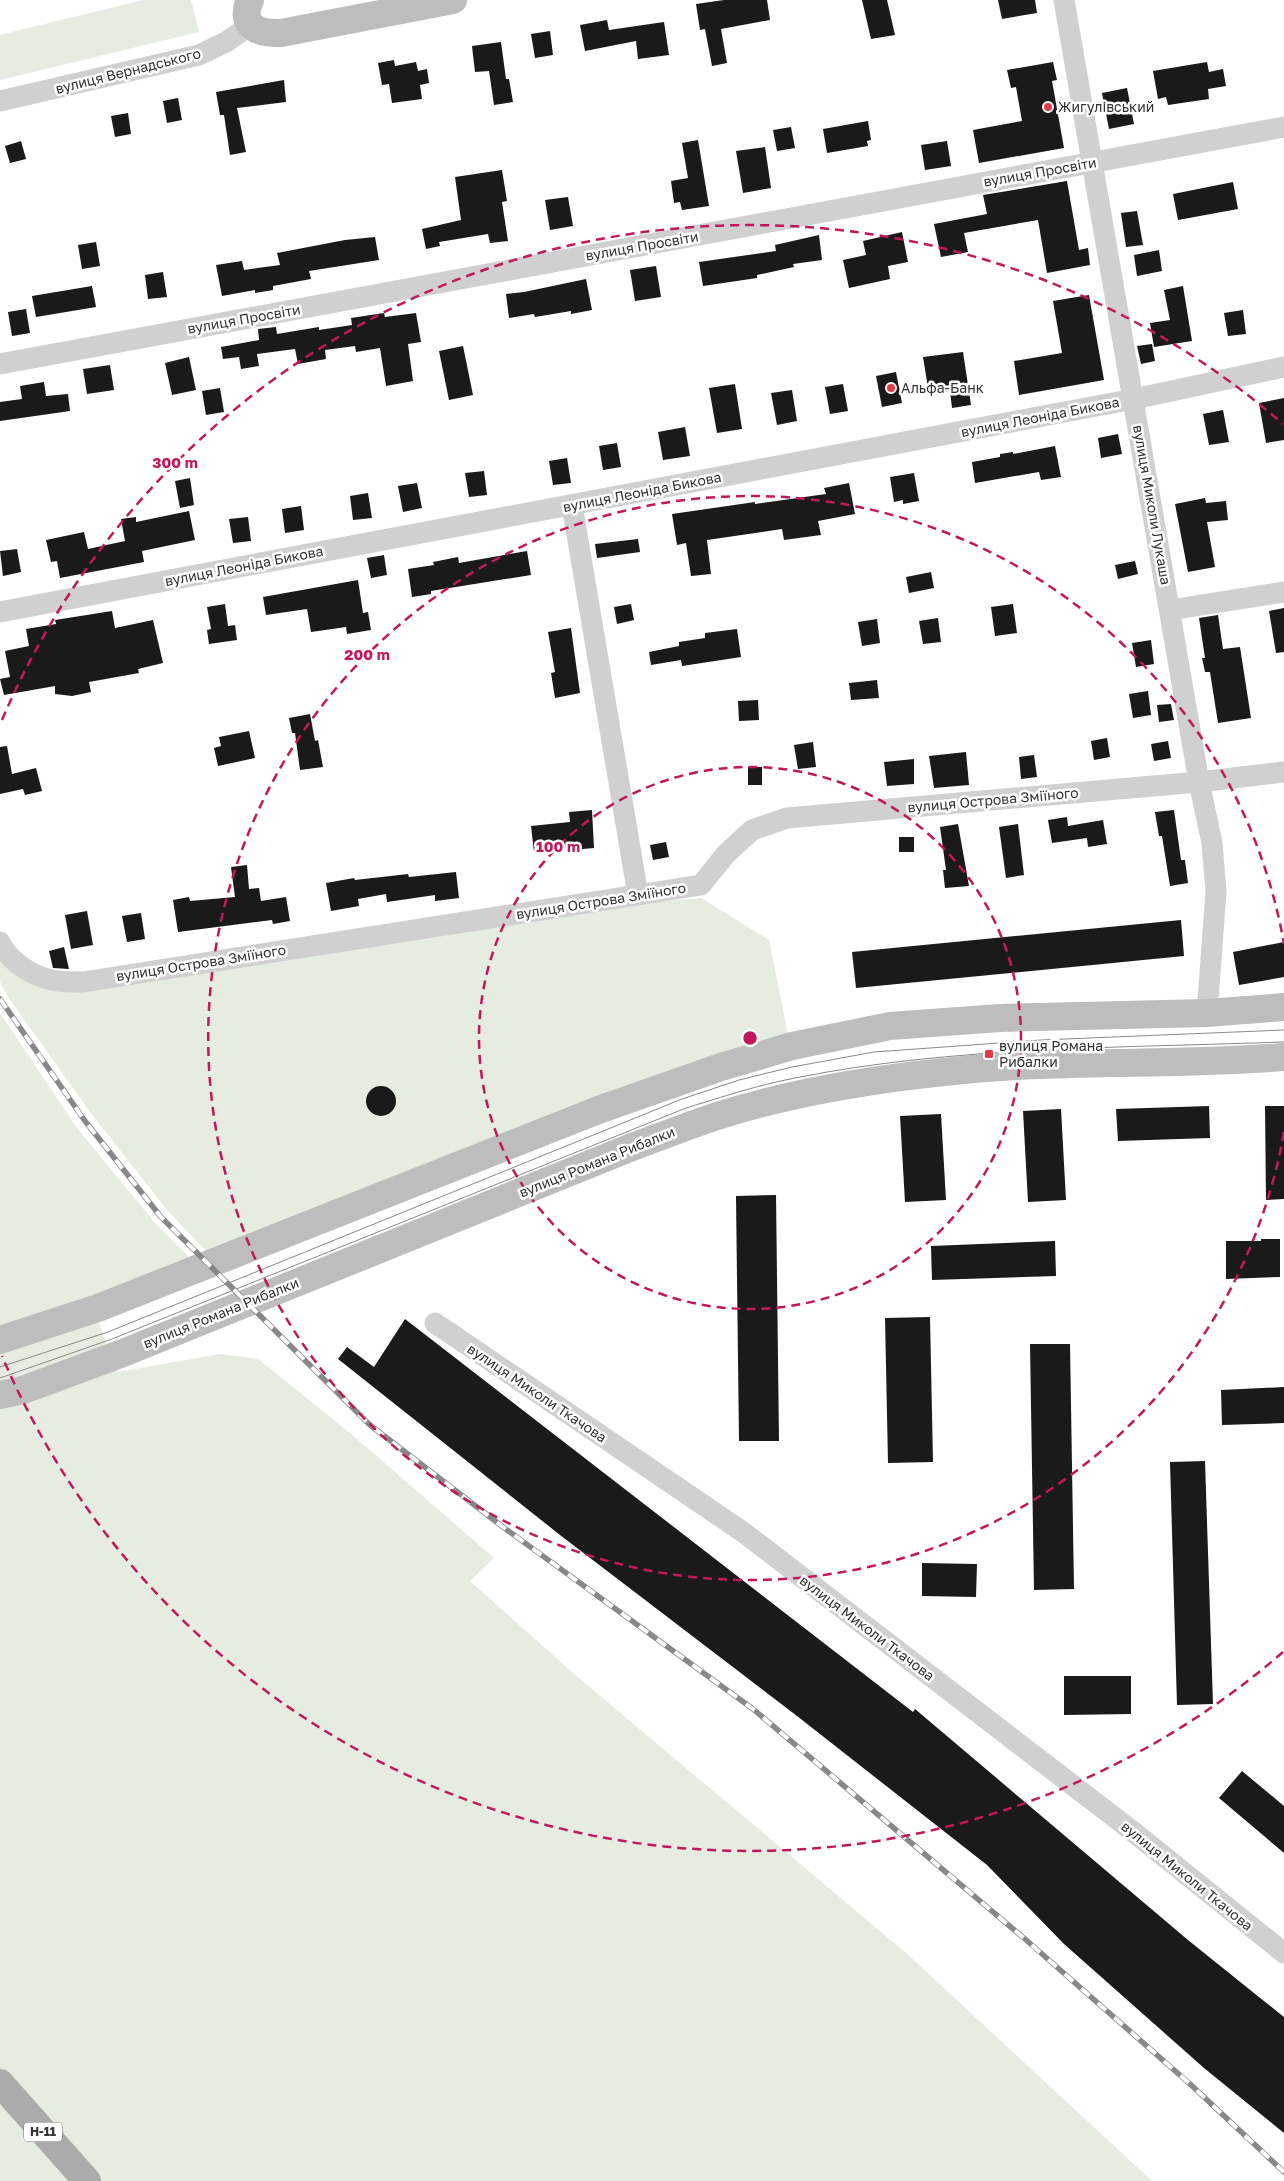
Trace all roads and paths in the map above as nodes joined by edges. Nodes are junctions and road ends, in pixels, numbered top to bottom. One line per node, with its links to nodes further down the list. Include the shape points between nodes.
1 (453, 0): 3 (main road, вулиця Вернадського, via 281,33 258,32)
2 (1064, 0): 6 (street, вулиця Миколи Лукаша)
3 (251, 12): 4 (street, вулиця Вернадського, via 226,42 199,56)
4 (0, 101)
5 (1284, 127): 6 (street, вулиця Просвіти)
6 (1093, 163): 7 (street, вулиця Просвіти); 9 (street, вулиця Миколи Лукаша)
7 (0, 364)
8 (1284, 367): 9 (street, вулиця Леоніда Бикова)
9 (1134, 399): 10 (street, вулиця Леоніда Бикова); 12 (street, вулиця Миколи Лукаша)
10 (572, 505): 13 (street, вулиця Леоніда Бикова); 16 (street)
11 (1284, 592): 12 (street)
12 (1170, 610): 15 (street, вулиця Миколи Лукаша)
13 (0, 612)
14 (1284, 772): 15 (street, вулиця Острова Зміїного)
15 (1199, 782): 16 (street, вулиця Острова Зміїного, via 787,818 752,830 726,854 701,885); 19 (street, вулиця Миколи Лукаша, via 1212,843 1216,892)
16 (638, 895): 17 (street, вулиця Острова Зміїного, via 82,982 57,982 34,974 17,964)
17 (0, 942)
18 (1284, 1007): 19 (main road)
19 (1207, 1013): 22 (main road, via 1000,1018 890,1026 792,1046 601,1109 98,1308)
20 (1284, 1057): 23 (main road, вулиця Романа Рибалки, via 945,1072 854,1084 714,1117 123,1353 23,1390)
21 (435, 1323): 24 (street, вулиця Миколи Ткачова, via 743,1532 1131,1830)
22 (0, 1340)
23 (0, 1394)
24 (1284, 1953)
25 (0, 2082): 26 (main road, Н-11)
26 (87, 2181)

